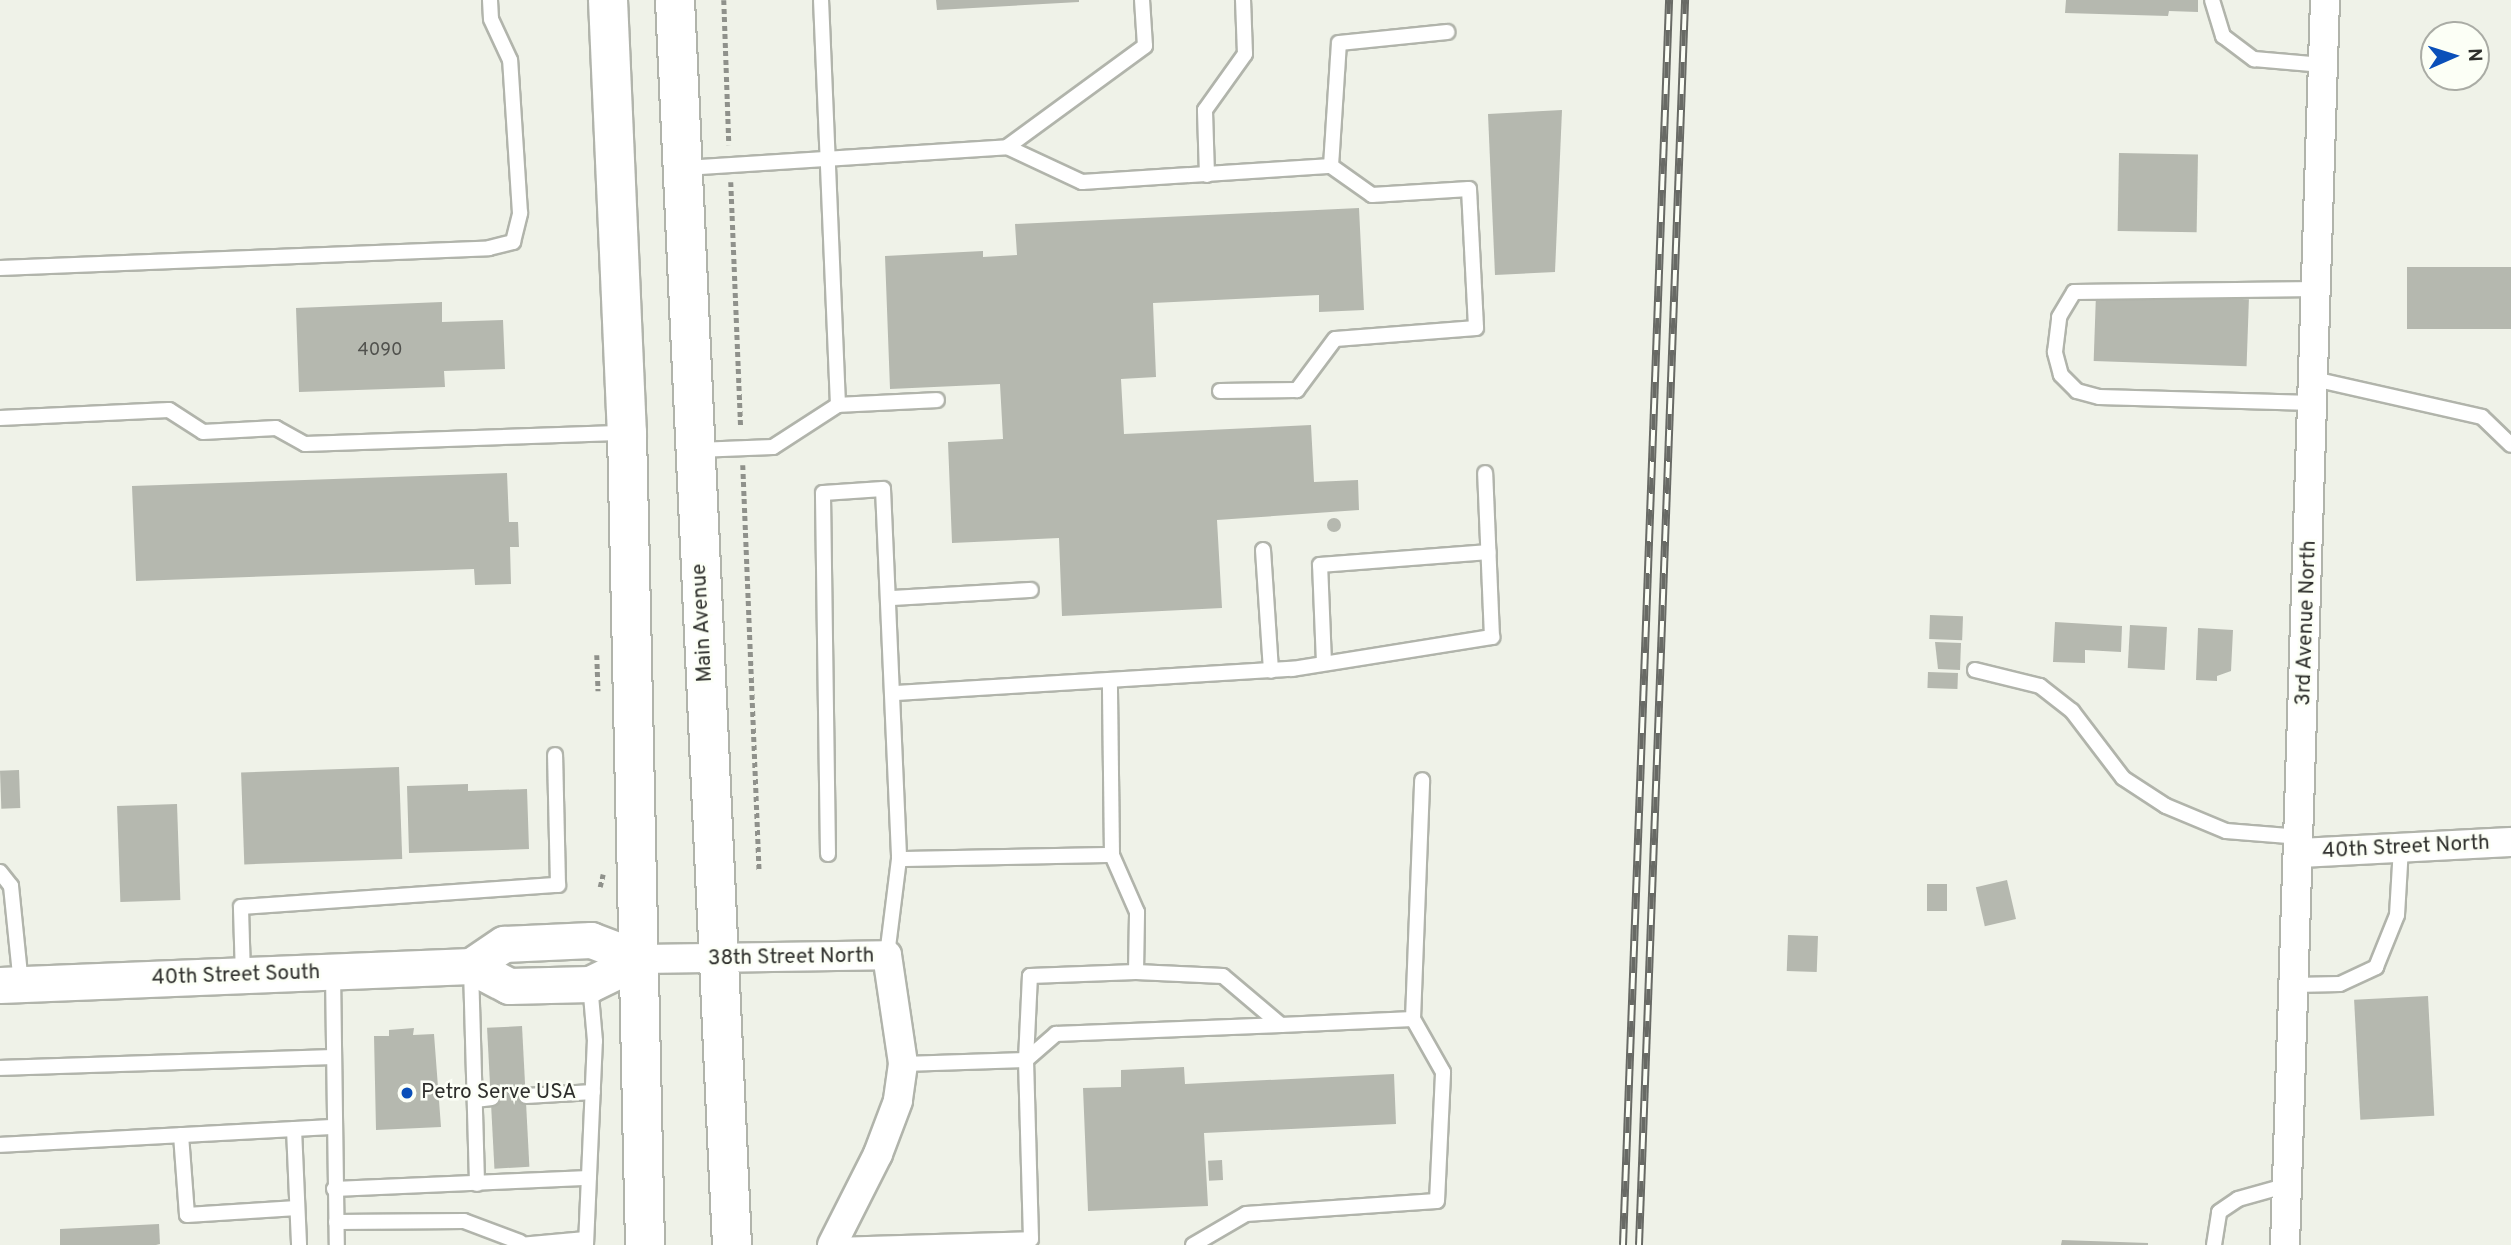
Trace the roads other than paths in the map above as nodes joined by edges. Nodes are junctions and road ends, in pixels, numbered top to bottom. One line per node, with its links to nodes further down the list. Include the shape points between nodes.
1 (490, 0): 16 (lane, via 491,19 510,60 520,213 513,242 489,248)
2 (608, 0): 23 (main road)
3 (675, 0): 14 (main road, Main Avenue)
4 (821, 0): 12 (lane)
5 (1142, 0): 11 (lane, via 1145,46)
6 (1243, 0): 15 (lane, via 1245,54 1205,110)
7 (2212, 0): 10 (lane, via 2223,36 2254,60)
8 (2325, 0): 10 (street, 3rd Avenue North)
9 (1447, 32): 13 (lane, via 1339,43)
10 (2323, 65): 17 (street, 3rd Avenue North)
11 (1007, 147): 12 (lane); 15 (lane, via 1082,182)
12 (828, 162): 14 (lane); 21 (lane)
13 (1331, 166): 15 (lane); 18 (lane, via 1372,195 1469,189 1476,328 1335,339 1297,390)
14 (682, 168): 25 (main road, Main Avenue)
15 (1207, 175)
16 (0, 268)
17 (2317, 289): 19 (street, 3rd Avenue North); 19 (lane, via 2074,292 2059,317 2055,352 2061,376 2077,391 2099,397)
18 (1220, 391)
19 (2314, 391): 24 (lane, via 2482,417); 39 (street, 3rd Avenue North)
20 (937, 400): 21 (lane)
21 (838, 405): 25 (lane, via 773,447)
22 (0, 418): 23 (lane, via 169,410 203,432 276,428 305,444)
23 (627, 432): 46 (main road)
24 (2511, 445)
25 (695, 450): 47 (main road, Main Avenue)
26 (1485, 473): 28 (lane)
27 (1263, 551): 33 (lane)
28 (1489, 552): 31 (lane, via 1492,637); 31 (lane, via 1320,565)
29 (1031, 590): 30 (lane)
30 (891, 598): 35 (lane); 41 (lane, via 883,489 823,493)
31 (1324, 663): 33 (lane)
32 (1975, 670): 39 (lane, via 2040,686 2073,711 2123,778 2166,806 2225,831)
33 (1271, 671): 34 (lane)
34 (1110, 683): 35 (lane); 42 (lane)
35 (895, 693): 43 (lane)
36 (555, 755): 51 (lane, via 558,885 241,907)
37 (1422, 780): 55 (lane)
38 (2511, 842): 40 (street, 40th Street North)
39 (2300, 845): 40 (street, 40th Street North); 54 (street, 3rd Avenue North)
40 (2401, 848): 54 (lane, via 2397,915 2375,967 2340,984)
41 (828, 854)
42 (1112, 855): 43 (lane); 49 (lane, via 1136,912)
43 (900, 859): 45 (lane)
44 (0, 872): 52 (lane, via 12,886)
45 (887, 955): 47 (street, 38th Street North); 59 (street, 38th Street North)
46 (641, 959): 47 (street, 38th Street North); 48 (street, via 591,940 505,944); 53 (street); 79 (main road)
47 (718, 961): 80 (main road, Main Avenue)
48 (471, 966): 50 (street, 40th Street South); 53 (street, via 509,986); 64 (lane)
49 (1136, 972): 56 (lane, via 1223,976); 58 (lane, via 1030,976)
50 (333, 973): 51 (street, 40th Street South); 57 (lane)
51 (243, 976): 52 (street, 40th Street South)
52 (10, 984)
53 (590, 984): 61 (lane)
54 (2295, 985): 71 (street, 3rd Avenue North)
55 (1413, 1019): 56 (lane); 82 (lane, via 1443,1072 1437,1201 1246,1214)
56 (1281, 1025): 58 (lane, via 1056,1034)
57 (334, 1057): 60 (lane); 65 (lane)
58 (1026, 1060): 59 (lane); 81 (lane, via 1031,1239)
59 (903, 1064): 81 (street, 38th Street North, via 898,1101 878,1154)
60 (0, 1068)
61 (593, 1091): 62 (lane); 69 (lane)
62 (526, 1096)
63 (492, 1098): 64 (lane)
64 (475, 1100): 70 (lane)
65 (334, 1127): 66 (lane); 72 (lane)
66 (294, 1129): 67 (lane); 73 (lane)
67 (181, 1135): 68 (lane); 73 (lane, via 187,1215)
68 (0, 1145)
69 (589, 1178): 70 (lane); 75 (lane)
70 (477, 1184): 72 (lane)
71 (2288, 1185): 83 (lane, via 2238,1199 2219,1212); 84 (street, 3rd Avenue North)
72 (334, 1189): 74 (lane)
73 (297, 1208): 77 (lane)
74 (336, 1223): 76 (lane, via 464,1221); 78 (lane)
75 (586, 1242): 76 (lane)
76 (520, 1243)
77 (299, 1245)
78 (337, 1245)
79 (645, 1245)
80 (732, 1245)
81 (832, 1245)
82 (1193, 1245)
83 (2214, 1245)
84 (2285, 1245)

